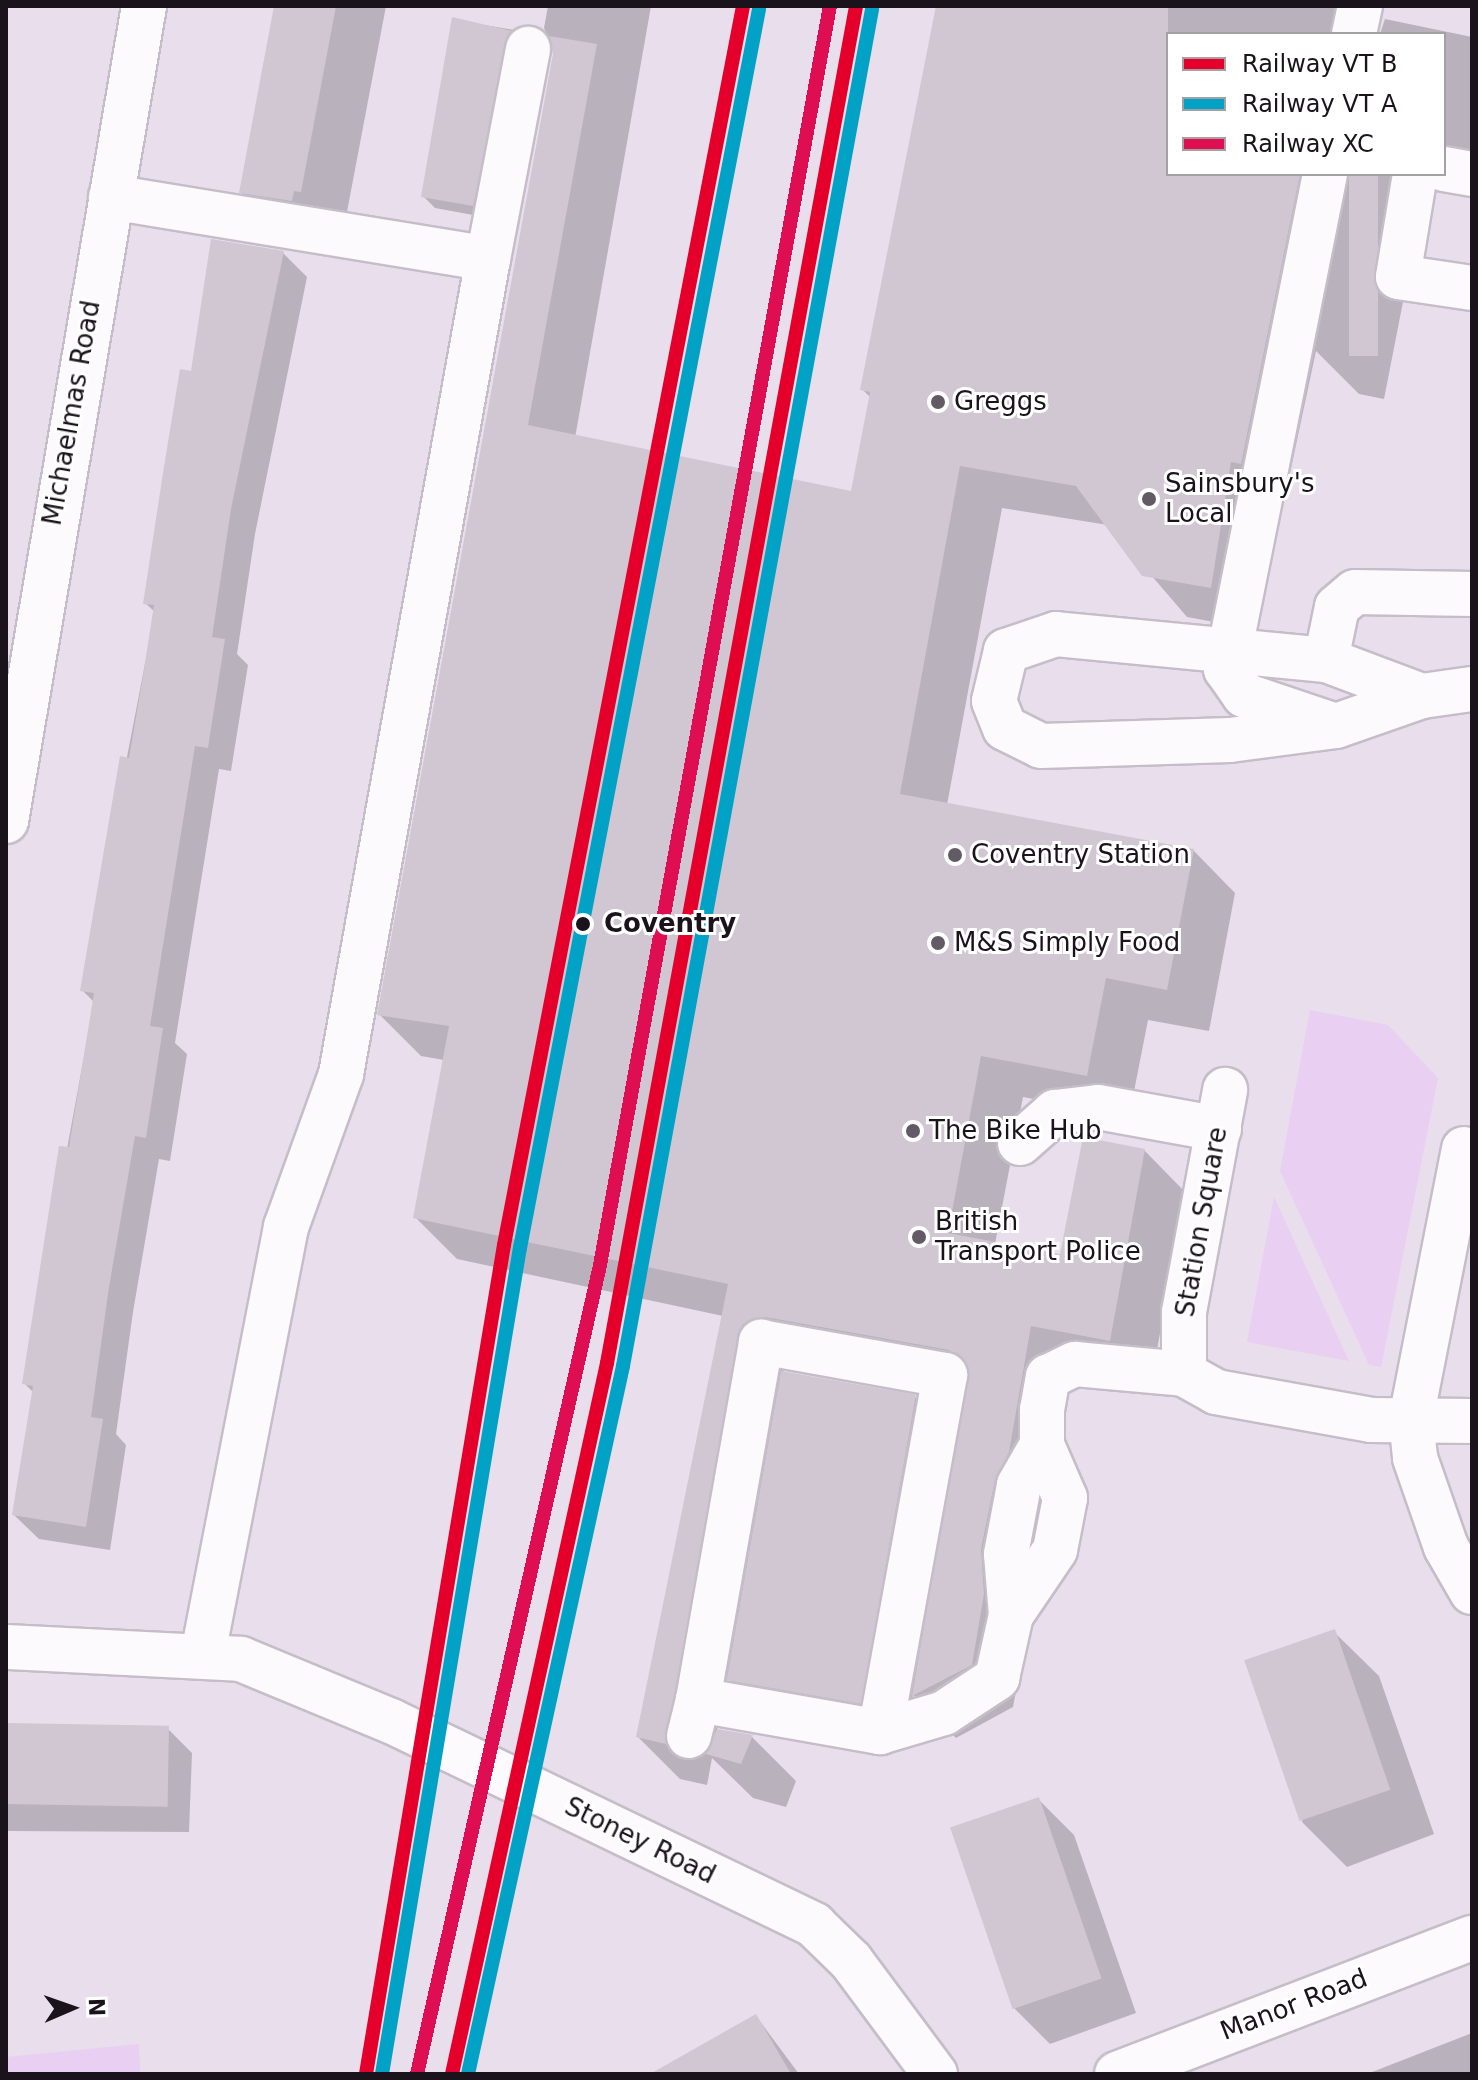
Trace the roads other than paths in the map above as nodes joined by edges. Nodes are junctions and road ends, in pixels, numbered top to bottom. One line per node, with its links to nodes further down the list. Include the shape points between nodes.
1 (144, 6): 9 (street, Michaelmas Road)
2 (1360, 6): 3 (street)
3 (1354, 32)
4 (528, 49): 10 (street)
5 (1446, 169): 6 (street)
6 (1472, 174)
7 (1415, 176): 11 (street, via 1398,277)
8 (1319, 178): 13 (street)
9 (111, 197): 10 (street); 18 (street, Michaelmas Road)
10 (488, 259): 26 (street, via 341,1074 286,1227)
11 (1472, 288)
12 (1472, 594): 14 (street, via 1355,592 1337,607)
13 (1227, 649): 14 (street); 17 (street, via 1226,669 1244,695); 17 (street, via 1158,649 1056,634 1026,640 1006,651 994,701 1005,728 1041,746 1230,740)
14 (1326, 660): 16 (street)
15 (1472, 689): 16 (street)
16 (1422, 696): 17 (street)
17 (1336, 726)
18 (6, 821)
19 (1020, 1143): 21 (street, Station Square, via 1055,1112 1098,1107 1222,1109 1184,1312)
20 (1464, 1149): 22 (street)
21 (1184, 1374): 22 (street, via 1216,1392 1371,1420); 27 (street, via 1075,1364 1048,1377 1042,1445 1065,1498 1055,1550 1011,1615 997,1678 944,1713)
22 (1411, 1419): 23 (street); 24 (street, via 1415,1458 1446,1547)
23 (1472, 1421)
24 (1472, 1592)
25 (6, 1647): 26 (street, Stoney Road)
26 (222, 1656): 29 (street, Stoney Road, via 391,1721 814,1925 851,1961)
27 (880, 1732): 27 (street, via 945,1375 761,1342 694,1718)
28 (1472, 1938): 30 (street, Manor Road)
29 (935, 2074)
30 (1117, 2074)

